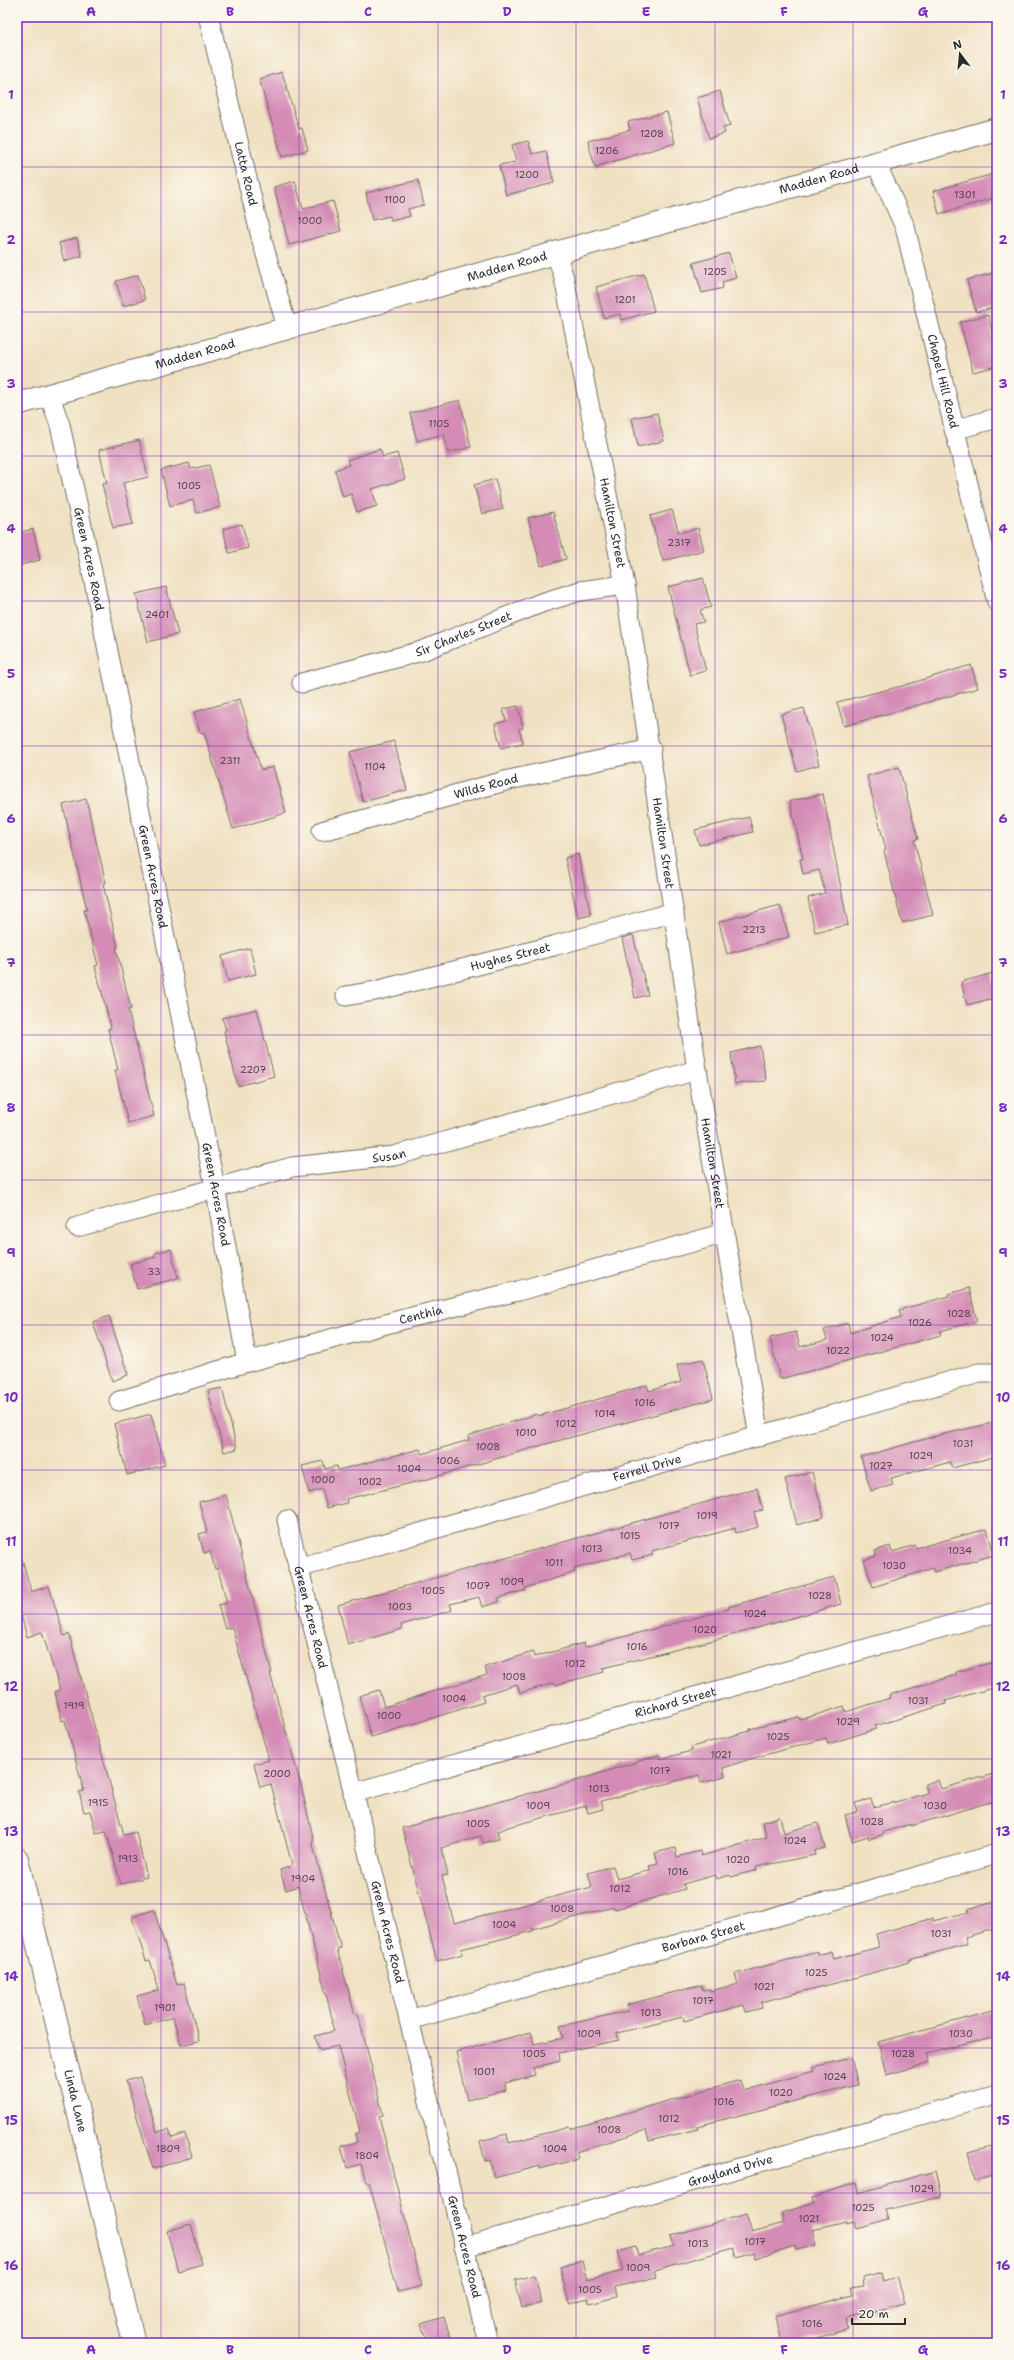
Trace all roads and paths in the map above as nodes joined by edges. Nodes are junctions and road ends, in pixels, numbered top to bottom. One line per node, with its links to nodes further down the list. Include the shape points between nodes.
1 (209, 19): 5 (street, Latta Road, via 261,237)
2 (997, 129): 3 (street, Madden Road)
3 (876, 163): 4 (street, Madden Road); 9 (street, Chapel Hill Road, via 905,227)
4 (556, 252): 5 (street, Madden Road); 10 (street, Hamilton Street, via 564,278)
5 (286, 327): 6 (street, Madden Road)
6 (49, 394): 7 (street, Madden Road); 18 (street, Green Acres Road, via 60,425 92,573)
7 (17, 404)
8 (997, 418): 9 (street)
9 (954, 430): 11 (street, Chapel Hill Road, via 977,513)
10 (625, 585): 12 (street, Sir Charles Street, via 580,591 541,603 422,652); 13 (street, Hamilton Street)
11 (997, 602)
12 (302, 683)
13 (651, 749): 14 (street, Wilds Road, via 509,780); 15 (street, Hamilton Street)
14 (322, 831)
15 (674, 912): 16 (street, Hughes Street, via 553,946); 17 (street, Hamilton Street)
16 (346, 996)
17 (697, 1070): 18 (street, Susan, via 394,1156 292,1167); 20 (street, Hamilton Street)
18 (214, 1187): 19 (street, Susan); 21 (street, Green Acres Road)
19 (78, 1227)
20 (725, 1233): 21 (street, Centhia, via 518,1291); 24 (street, Hamilton Street)
21 (246, 1362): 23 (street, Centhia)
22 (997, 1372): 24 (street, Ferrell Drive, via 980,1373)
23 (119, 1401)
24 (759, 1437): 26 (street, Ferrell Drive)
25 (287, 1520): 26 (street, Green Acres Road)
26 (298, 1568): 28 (street, Green Acres Road)
27 (997, 1612): 28 (street, Richard Street)
28 (353, 1793): 31 (street, Green Acres Road)
29 (997, 1854): 31 (street, Barbara Street)
30 (17, 1859): 34 (street, Linda Lane)
31 (409, 2020): 33 (street, Green Acres Road)
32 (997, 2094): 33 (street, Grayland Drive)
33 (464, 2247): 35 (street, Green Acres Road)
34 (134, 2343)
35 (488, 2343)

